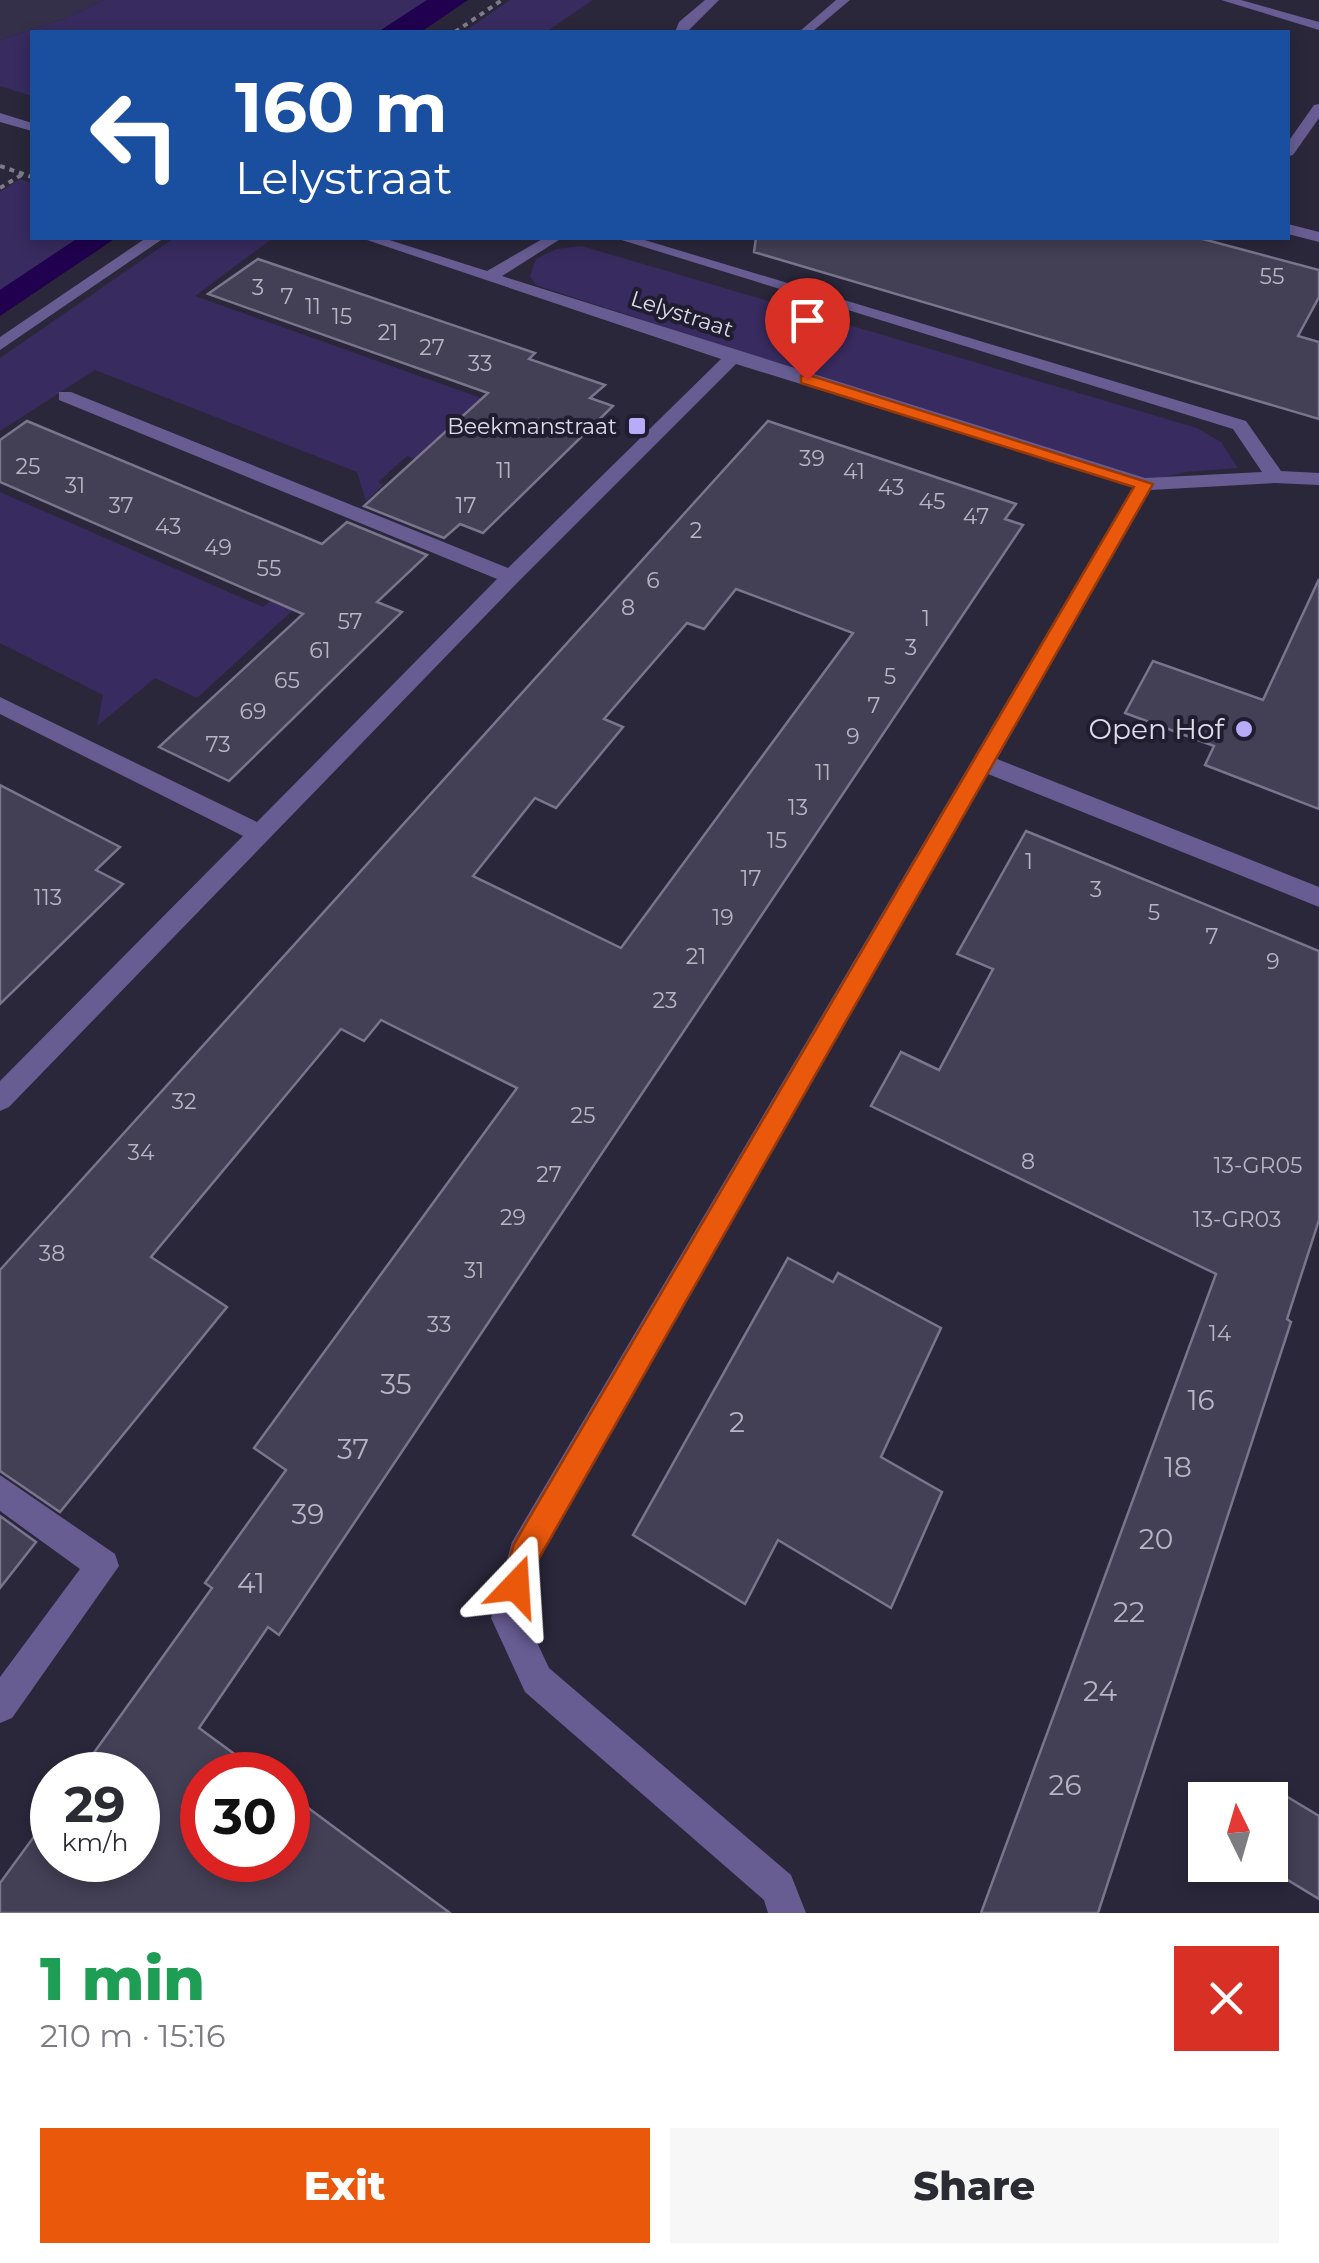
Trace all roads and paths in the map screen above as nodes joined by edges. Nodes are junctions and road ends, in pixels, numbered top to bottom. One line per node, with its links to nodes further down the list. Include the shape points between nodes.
1 (502, 0): 6 (path)
2 (713, 0): 7 (street)
3 (844, 0): 8 (street)
4 (1227, 0): 5 (street)
5 (1319, 26)
6 (458, 30)
7 (682, 30)
8 (807, 30)
9 (1319, 108): 12 (street)
10 (0, 117): 11 (street)
11 (30, 127)
12 (1290, 149)
13 (0, 166): 14 (path)
14 (23, 174): 15 (path); 16 (path)
15 (30, 176)
16 (0, 188)
17 (1290, 230): 18 (street)
18 (1319, 237)
19 (153, 240): 24 (street)
20 (375, 240): 23 (street, Lelystraat)
21 (551, 240): 23 (street)
22 (630, 240): 27 (street, via 1240,425)
23 (487, 278): 25 (street, Lelystraat)
24 (0, 345)
25 (733, 357): 29 (street, Lelystraat); 30 (street)
26 (65, 396): 30 (street)
27 (1274, 475): 28 (street, Lelystraat); 29 (street, Lelystraat)
28 (1319, 479)
29 (1144, 484): 32 (street)
30 (511, 577): 33 (street)
31 (0, 705): 33 (street)
32 (982, 762): 34 (street); 38 (street, via 524,1554 508,1618 537,1680 778,1888)
33 (260, 834): 35 (street)
34 (1319, 897)
35 (0, 1100)
36 (0, 1490): 37 (street, via 103,1566)
37 (0, 1706)
38 (787, 1913)

